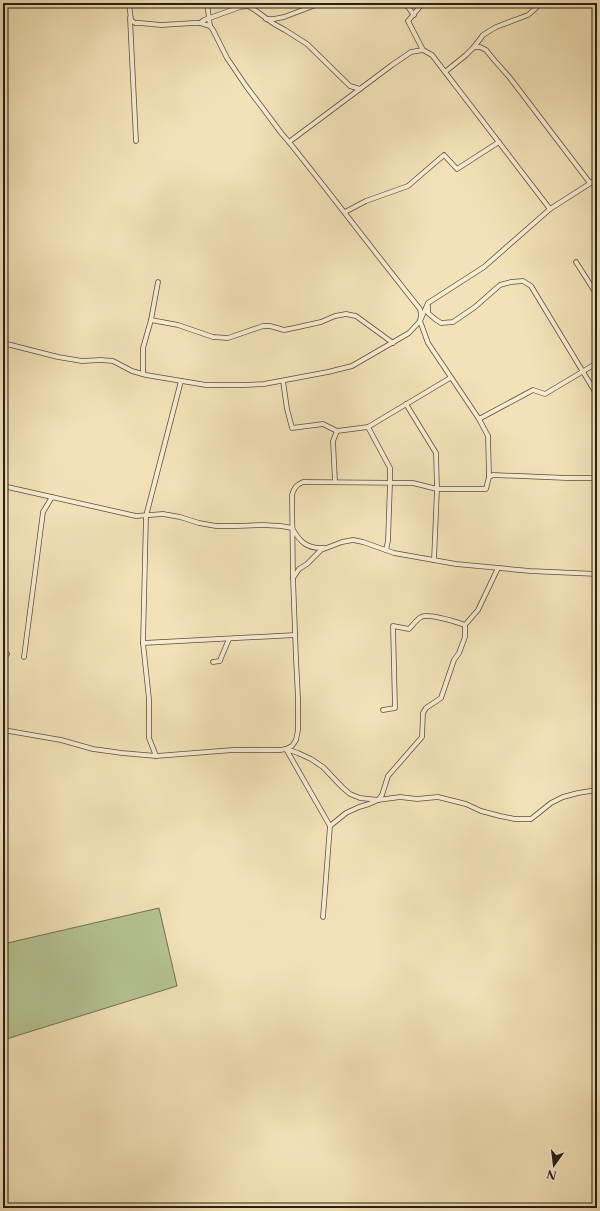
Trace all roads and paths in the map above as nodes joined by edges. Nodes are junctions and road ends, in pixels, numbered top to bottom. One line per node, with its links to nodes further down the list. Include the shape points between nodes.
1 (129, 3): 7 (street)
2 (208, 3): 9 (street)
3 (321, 3): 10 (street, via 284,17)
4 (402, 3): 8 (street)
5 (423, 3): 8 (street)
6 (540, 3): 13 (street, via 528,15 496,27 483,35)
7 (130, 11): 11 (street, via 131,20 140,23); 17 (street)
8 (414, 15): 14 (street, via 408,21)
9 (209, 18): 10 (street, via 248,6); 11 (street); 12 (street)
10 (266, 19): 16 (street, via 307,44 350,86)
11 (200, 23): 12 (street)
12 (210, 26): 18 (street, via 246,86)
13 (474, 47): 15 (street); 21 (street, via 486,50)
14 (423, 50): 15 (street, via 432,56); 16 (street, via 411,52)
15 (445, 72): 19 (street)
16 (360, 89): 18 (street)
17 (136, 141)
18 (289, 142): 23 (street)
19 (499, 142): 22 (street); 23 (street, via 457,169 444,155 408,186 366,201)
20 (597, 179): 21 (street)
21 (590, 183): 22 (street)
22 (550, 209): 27 (street, via 484,267)
23 (345, 212): 29 (street, via 420,309)
24 (576, 262): 26 (street)
25 (158, 282): 28 (street)
26 (597, 295)
27 (428, 303): 29 (street); 33 (street, via 428,313 435,319 441,323 453,322 500,285 523,280 531,286)
28 (151, 320): 31 (street, via 178,325 213,337 228,338 263,326 284,330 346,314 356,316); 34 (street, via 143,348)
29 (420, 321): 31 (street, via 409,333); 35 (street, via 428,343)
30 (3, 343): 34 (street, via 82,361 114,361)
31 (393, 343): 37 (street, via 348,368)
32 (597, 363): 33 (street)
33 (583, 372): 38 (street); 40 (street, via 545,394 533,390)
34 (143, 374): 36 (street)
35 (450, 378): 39 (street); 40 (street)
36 (181, 380): 37 (street, via 243,385); 50 (street)
37 (283, 381): 42 (street, via 292,428 323,424)
38 (597, 395)
39 (406, 404): 41 (street); 48 (street, via 436,453)
40 (478, 419): 43 (street, via 488,436)
41 (368, 427): 42 (street); 46 (street, via 390,468)
42 (337, 431): 45 (street, via 333,441)
43 (489, 477): 44 (street, via 498,475); 48 (street, via 486,489)
44 (597, 478)
45 (335, 482): 46 (street); 51 (street, via 302,482 294,488)
46 (390, 483): 48 (street, via 413,483); 53 (street)
47 (3, 486): 49 (street)
48 (437, 489): 54 (street)
49 (52, 497): 50 (street); 63 (street, via 42,512)
50 (146, 516): 51 (street, via 164,514 216,526 263,525); 61 (street)
51 (292, 528): 52 (street, via 302,543); 57 (street)
52 (326, 548): 53 (street, via 353,540); 57 (street, via 299,569)
53 (386, 550): 54 (street)
54 (434, 560): 55 (street)
55 (498, 568): 56 (street); 58 (street, via 478,610)
56 (597, 574)
57 (293, 578): 59 (street)
58 (465, 625): 66 (street, via 422,616 409,629 393,626 395,708); 73 (street, via 461,648 454,660 441,698 423,713 422,737 388,776)
59 (294, 635): 60 (street); 68 (street, via 298,698 298,730)
60 (227, 640): 61 (street); 65 (street, via 222,658)
61 (143, 644): 71 (street, via 149,699 149,738)
62 (7, 654): 64 (street)
63 (24, 657)
64 (3, 658)
65 (213, 662)
66 (383, 710)
67 (3, 730): 71 (street, via 61,740 103,751)
68 (295, 741): 69 (street); 70 (street)
69 (286, 749): 70 (street); 71 (street); 74 (street)
70 (300, 754): 73 (street, via 323,767 350,794)
71 (156, 756)
72 (597, 790): 73 (street, via 563,797 531,819 500,816 438,797)
73 (378, 800): 74 (street, via 346,813)
74 (330, 826): 75 (street)
75 (323, 917)

